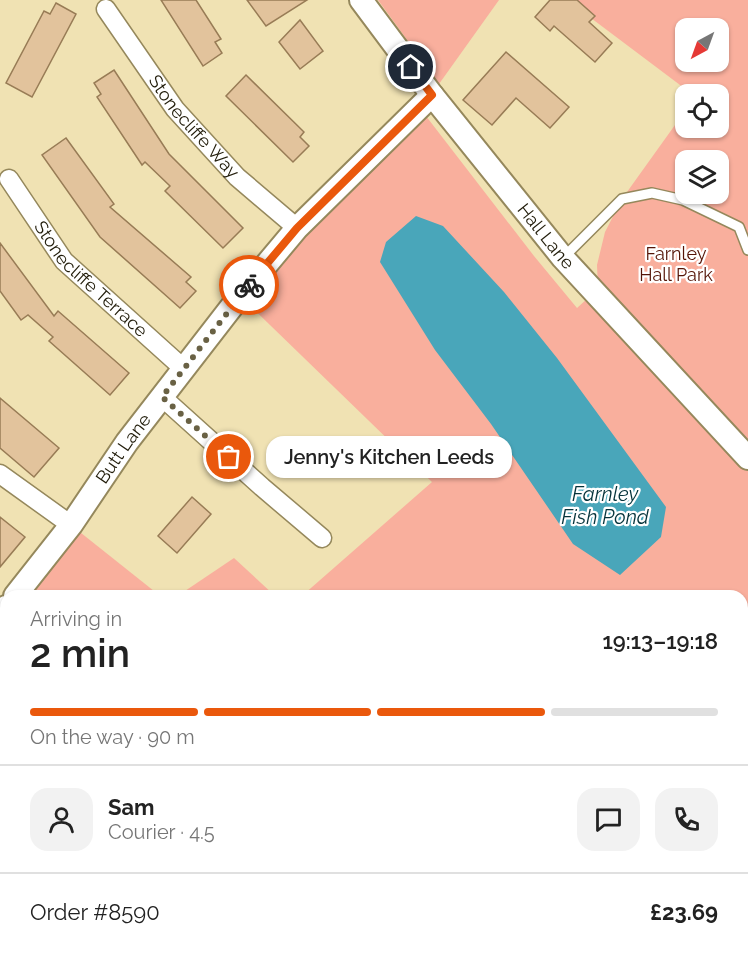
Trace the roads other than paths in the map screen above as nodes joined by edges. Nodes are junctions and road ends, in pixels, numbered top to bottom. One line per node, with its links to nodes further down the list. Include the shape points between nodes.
1 (361, 0): 3 (street, Hall Lane)
2 (106, 9): 6 (street, Stonecliffe Way, via 175,109 237,177)
3 (432, 95): 6 (street, Butt Lane); 8 (street, Hall Lane)
4 (9, 179): 9 (street, Stonecliffe Terrace, via 64,261)
5 (743, 227): 7 (lane); 8 (lane, via 683,200 652,193 622,199)
6 (297, 228): 9 (street, Butt Lane)
7 (748, 250)
8 (563, 258): 11 (street, Hall Lane)
9 (184, 369): 10 (street, Butt Lane)
10 (162, 397): 13 (street, Butt Lane); 14 (street)
11 (748, 458)
12 (0, 474): 13 (street)
13 (71, 525): 15 (street, Butt Lane)
14 (322, 538)
15 (20, 590)

